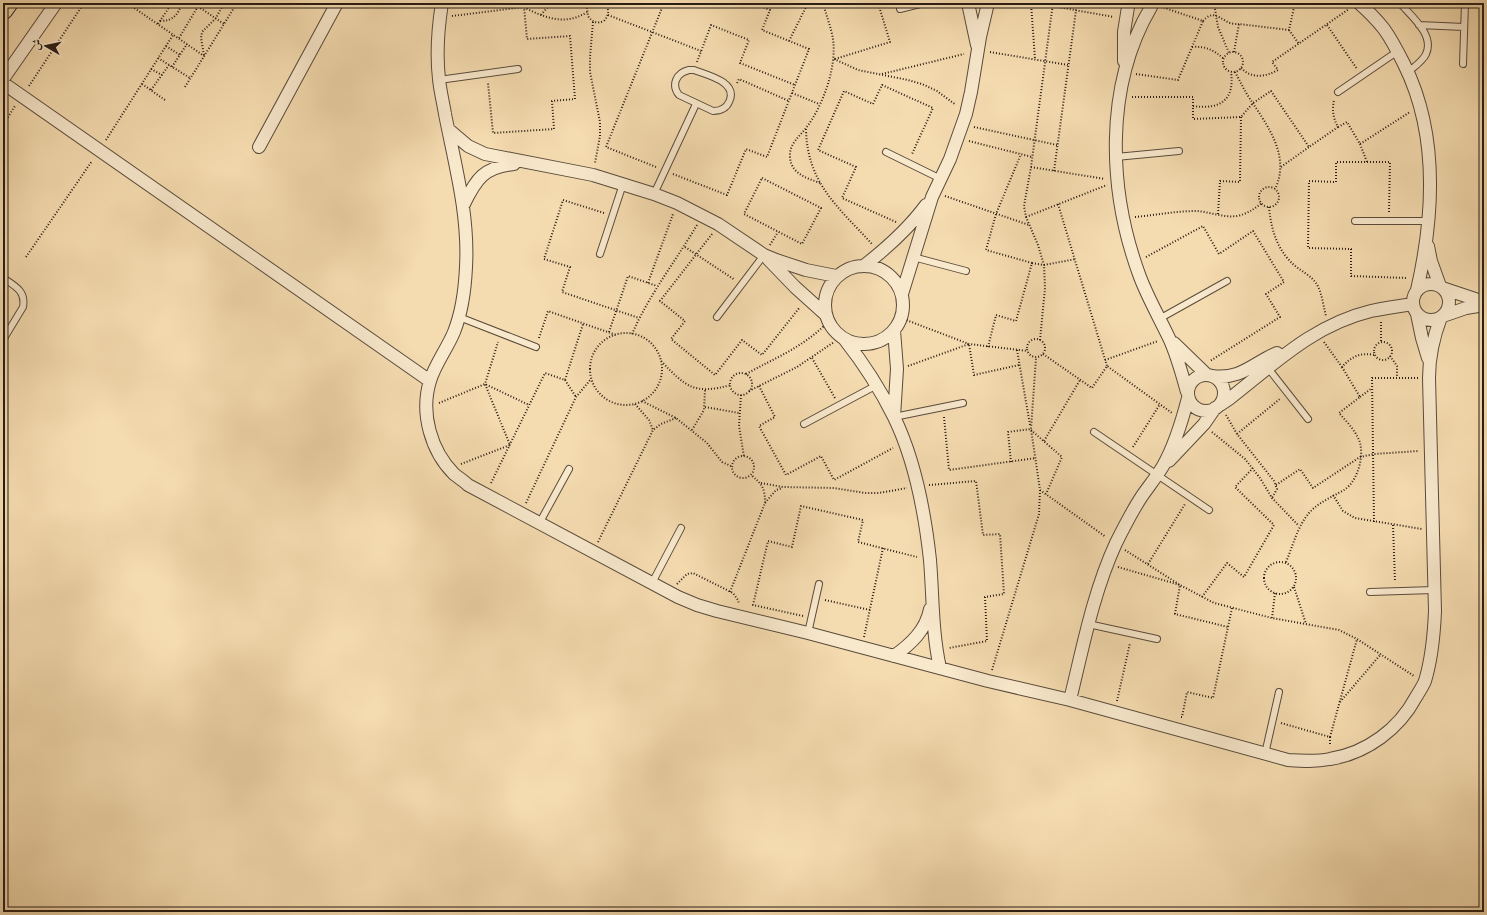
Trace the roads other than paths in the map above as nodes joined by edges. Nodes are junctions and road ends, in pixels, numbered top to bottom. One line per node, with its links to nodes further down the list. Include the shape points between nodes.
1 (8, 3): 13 (highway)
2 (56, 3): 23 (street)
3 (337, 3): 29 (street)
4 (442, 3): 24 (street, via 437,53)
5 (924, 3): 12 (lane)
6 (968, 3): 17 (street)
7 (988, 3): 17 (street)
8 (1400, 3): 15 (lane)
9 (1465, 3): 16 (lane)
10 (1153, 5): 14 (street, via 1146,10); 21 (street, via 1138,32)
11 (1355, 5): 18 (street, via 1384,29)
12 (900, 9)
13 (3, 10)
14 (1126, 10): 21 (street)
15 (1419, 26): 16 (lane); 22 (lane, via 1428,39 1428,47 1422,60)
16 (1464, 27): 19 (lane)
17 (978, 50): 34 (street, via 964,119)
18 (1398, 51): 22 (street); 26 (lane)
19 (1463, 64)
20 (518, 69): 24 (lane)
21 (1124, 72): 32 (street, via 1117,124)
22 (1408, 72): 40 (street, via 1420,106 1429,150)
23 (3, 80)
24 (439, 80): 28 (street)
25 (3, 83): 69 (street)
26 (1338, 92)
27 (696, 104): 27 (lane, via 679,96 675,82 680,73 694,70 724,82 728,87 731,98 719,111); 36 (lane)
28 (448, 129): 33 (street, via 468,146 485,154); 38 (street)
29 (259, 147)
30 (886, 152): 34 (lane)
31 (1179, 152): 32 (lane)
32 (1116, 157): 59 (street, via 1128,241 1140,278)
33 (529, 162): 35 (street); 38 (street, via 503,165 487,171)
34 (941, 179): 37 (street)
35 (623, 184): 36 (street); 42 (lane)
36 (654, 194): 43 (street, via 718,224)
37 (933, 195): 44 (street); 45 (street, via 908,227)
38 (464, 204): 55 (street, via 466,267)
39 (1355, 221): 40 (lane)
40 (1428, 221): 41 (street)
41 (1427, 235): 50 (street, via 1431,261); 51 (street)
42 (600, 254)
43 (764, 255): 47 (street, via 798,268); 56 (lane); 58 (street)
44 (912, 257): 46 (lane); 52 (street)
45 (865, 265): 47 (street, via 850,268); 52 (street, via 874,266 888,274 894,279)
46 (966, 271)
47 (836, 276): 58 (street, via 825,298)
48 (3, 278): 63 (lane, via 21,291 24,302 23,308)
49 (1228, 281): 59 (lane)
50 (1441, 287): 51 (street, via 1428,284); 53 (street); 57 (street, via 1449,298 1447,311)
51 (1417, 290): 54 (street, via 1414,297)
52 (902, 294): 60 (street, via 903,310)
53 (1484, 303): 57 (street)
54 (1415, 309): 57 (street, via 1421,318 1431,321); 65 (street, via 1382,309 1354,316 1317,332); 66 (street)
55 (459, 317): 64 (lane); 69 (street, via 454,333)
56 (717, 317)
57 (1442, 317): 66 (street, via 1433,339)
58 (827, 318): 62 (street, via 832,328)
59 (1159, 319): 61 (street)
60 (894, 330): 62 (street, via 876,342 860,344); 74 (street, via 897,369)
61 (1169, 337): 68 (street, via 1187,357); 71 (street)
62 (843, 338): 70 (street)
63 (3, 340)
64 (536, 347)
65 (1293, 347): 67 (street); 68 (street, via 1274,354 1236,375)
66 (1429, 361): 85 (street)
67 (1268, 368): 73 (street); 75 (lane)
68 (1210, 375): 71 (street, via 1201,375 1191,382); 73 (street, via 1221,383 1223,388 1223,400)
69 (430, 381): 81 (street, via 426,394 426,409 434,444 443,460 468,485)
70 (877, 385): 74 (street); 76 (lane)
71 (1188, 395): 73 (street, via 1194,407 1199,410 1210,411); 79 (street, via 1176,440)
72 (963, 403): 74 (lane)
73 (1218, 406): 79 (street)
74 (894, 417): 87 (street, via 913,470 922,510 930,560)
75 (1308, 419)
76 (804, 424)
77 (1094, 432): 79 (lane, via 1128,455)
78 (569, 470): 81 (lane)
79 (1160, 471): 80 (lane); 88 (street, via 1116,544)
80 (1209, 510)
81 (540, 522): 83 (street)
82 (681, 528): 83 (lane)
83 (652, 583): 89 (street, via 697,605)
84 (819, 584): 89 (lane)
85 (1434, 590): 86 (lane); 95 (street, via 1434,634 1424,682 1411,708 1393,730 1372,744 1331,759 1288,760)
86 (1370, 592)
87 (932, 600): 91 (street, via 924,627 911,643); 92 (street)
88 (1088, 624): 90 (lane); 94 (street)
89 (808, 633): 91 (street)
90 (1157, 639)
91 (894, 656): 92 (street)
92 (940, 668): 94 (street)
93 (1279, 692): 95 (lane)
94 (1070, 700): 95 (street)
95 (1265, 754)

